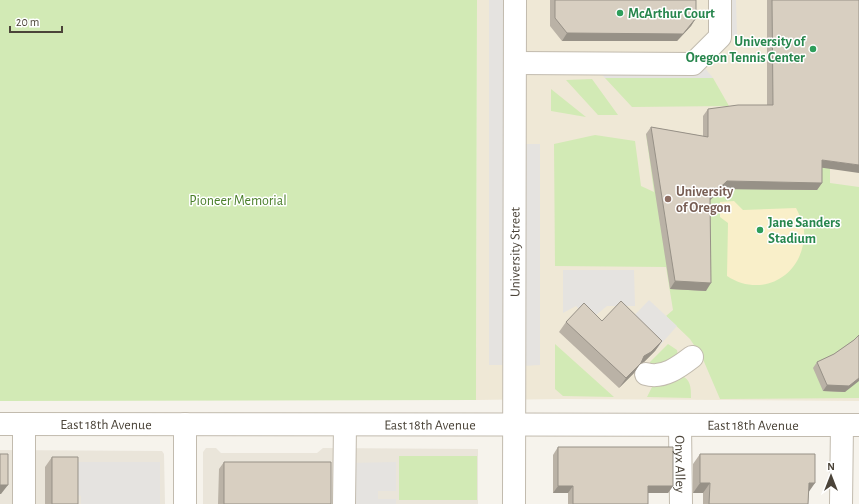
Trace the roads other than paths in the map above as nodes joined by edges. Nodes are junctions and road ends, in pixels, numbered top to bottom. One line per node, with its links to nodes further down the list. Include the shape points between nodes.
1 (516, 0): 3 (street, University Street)
2 (720, 0): 3 (street, via 720,37 693,64)
3 (515, 63): 6 (street, University Street)
4 (692, 357): 5 (street, via 662,374)
5 (646, 374)
6 (514, 423): 10 (street, East 18th Avenue); 11 (street, East 18th Avenue); 16 (street, University Street)
7 (0, 424): 8 (street, East 18th Avenue)
8 (24, 424): 9 (street, East 18th Avenue); 13 (street)
9 (185, 424): 10 (street, East 18th Avenue); 14 (street)
10 (345, 425): 15 (street)
11 (680, 425): 12 (street, East 18th Avenue); 17 (street, Onyx Alley)
12 (850, 425): 18 (street)
13 (24, 504)
14 (185, 504)
15 (344, 504)
16 (514, 504)
17 (681, 504)
18 (842, 504)

